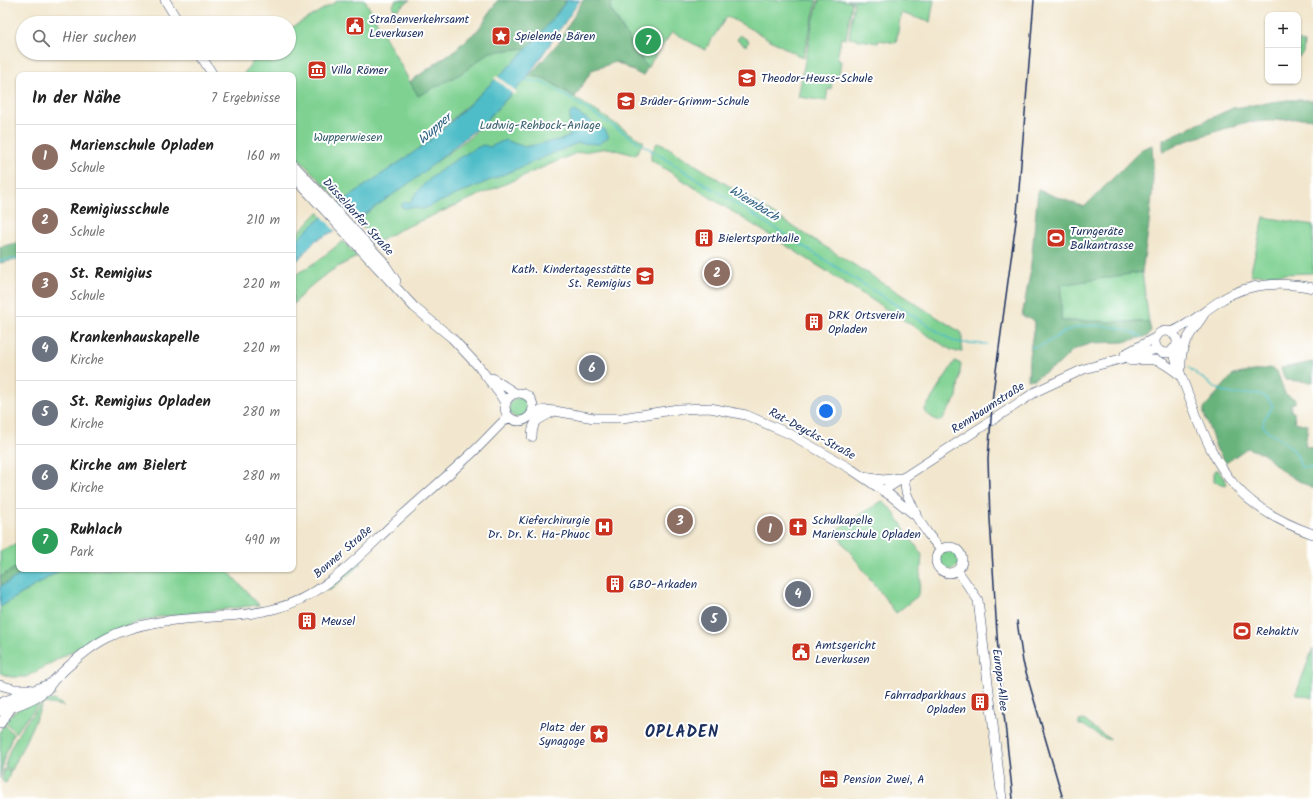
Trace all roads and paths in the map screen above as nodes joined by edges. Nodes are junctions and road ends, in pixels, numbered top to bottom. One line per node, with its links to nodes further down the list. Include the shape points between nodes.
1 (165, 0): 2 (main road)
2 (175, 16)
3 (203, 60): 4 (main road)
4 (211, 72)
5 (296, 168): 7 (main road, Düsseldorfer Straße)
6 (296, 178): 7 (main road, Düsseldorfer Straße)
7 (306, 183): 15 (main road, Düsseldorfer Straße, via 352,233 390,269 400,290 414,307 452,338)
8 (1313, 288): 9 (main road, via 1281,285 1252,287 1228,296)
9 (1206, 311): 10 (main road); 12 (main road); 16 (main road, via 1184,343 1180,357)
10 (1171, 332): 11 (main road, Rennbaumstraße, via 1162,332); 12 (main road)
11 (1155, 338): 13 (main road); 14 (main road, Rennbaumstraße)
12 (1177, 340): 13 (main road)
13 (1165, 350): 14 (main road, Rennbaumstraße); 16 (main road)
14 (1114, 360): 16 (main road, via 1122,362 1148,358 1161,361); 26 (main road, Rennbaumstraße, via 1084,369 1037,391)
15 (479, 367): 17 (main road, Düsseldorfer Straße); 18 (main road, Düsseldorfer Straße)
16 (1180, 375): 29 (main road, via 1205,440 1217,462 1238,489 1278,520)
17 (515, 394): 18 (main road); 19 (main road, via 525,395)
18 (505, 403): 23 (main road, via 504,409)
19 (533, 403): 21 (main road); 22 (main road, Rat-Deycks-Straße, via 563,408)
20 (555, 410): 21 (main road, Rat-Deycks-Straße); 22 (main road, Rat-Deycks-Straße); 24 (main road, via 536,421 532,428)
21 (532, 413): 23 (main road, via 529,418 522,421 514,421)
22 (581, 415): 25 (main road, Rat-Deycks-Straße, via 594,418 622,418 693,408 729,410 783,430)
23 (508, 417): 32 (main road, Bonner Straße, via 471,454 324,586 275,609 241,615 158,622 130,629 107,638 88,651)
24 (532, 437)
25 (862, 477): 26 (main road, via 883,480); 27 (main road, Rat-Deycks-Straße)
26 (904, 477): 27 (main road, Rennbaumstraße); 28 (main road, via 906,492)
27 (883, 491): 28 (main road, Rat-Deycks-Straße)
28 (916, 516): 30 (main road)
29 (1313, 534)
30 (941, 550): 31 (main road, via 948,547 959,552 962,562); 31 (main road, via 936,556 939,568 949,573)
31 (957, 570): 39 (main road, Europa-Allee, via 978,600)
32 (52, 683): 34 (main road, Bonner Straße); 36 (main road, Bonner Straße, via 45,692)
33 (0, 685): 34 (main road)
34 (33, 690): 35 (main road, Bonner Straße)
35 (0, 703)
36 (12, 707): 37 (main road, Bonner Straße); 38 (main road)
37 (0, 711)
38 (0, 724)
39 (1002, 799)

